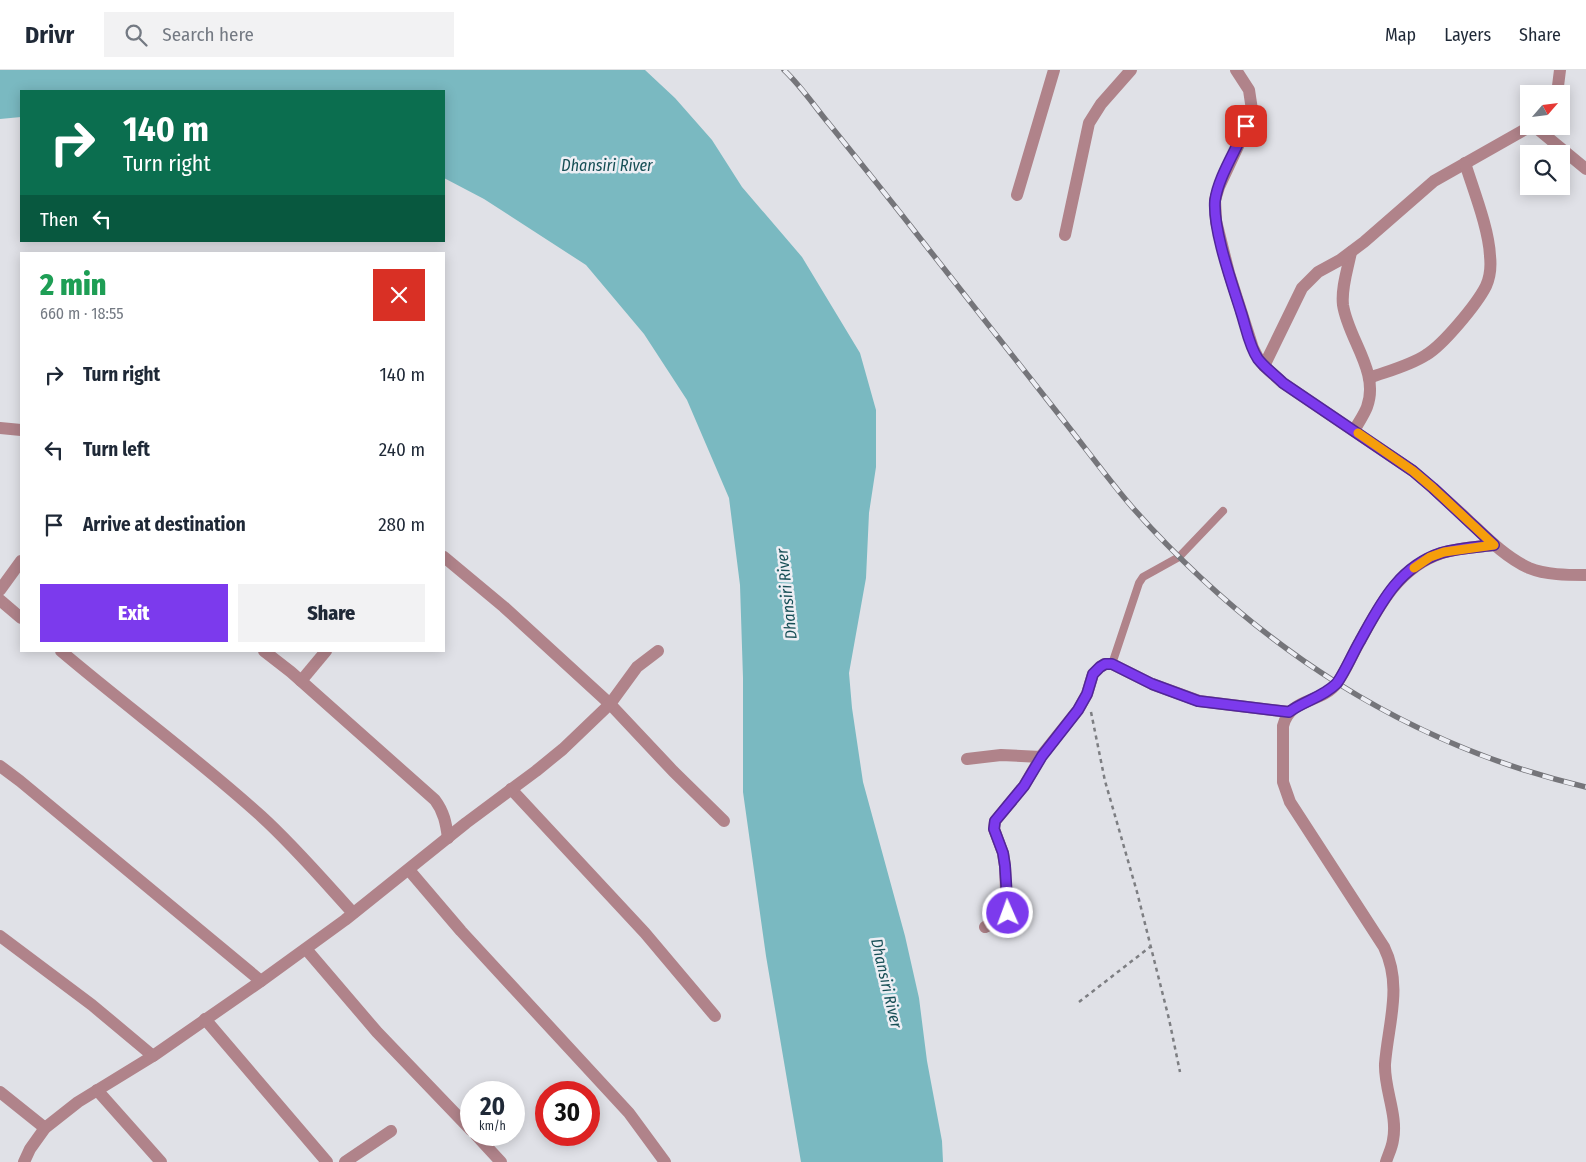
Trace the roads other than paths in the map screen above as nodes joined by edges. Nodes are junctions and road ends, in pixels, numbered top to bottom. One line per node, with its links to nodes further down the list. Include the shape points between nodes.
1 (1054, 70): 10 (street)
2 (1131, 70): 11 (street, via 1089,123)
3 (1236, 70): 13 (street, via 1249,90 1252,110 1219,187 1215,200 1216,221 1249,337)
4 (1560, 70): 5 (street)
5 (1558, 85)
6 (1520, 133): 8 (street)
7 (1543, 135): 9 (street)
8 (1465, 163): 12 (street, via 1434,181); 14 (street, via 1487,236 1490,270 1486,285 1436,348 1411,363)
9 (1586, 169)
10 (1017, 195)
11 (1065, 235)
12 (1351, 252): 13 (street, via 1318,272 1302,288); 14 (street, via 1343,303)
13 (1264, 366): 17 (street, via 1283,383)
14 (1369, 378): 17 (street, via 1371,386 1367,408)
15 (0, 428): 16 (street)
16 (20, 430)
17 (1354, 431): 19 (street, via 1420,477)
18 (1222, 511): 30 (lane, via 1179,557 1143,577)
19 (1494, 545): 22 (street, via 1529,568); 33 (street, via 1430,557 1399,580 1384,598 1336,684)
20 (445, 559): 32 (street)
21 (20, 563): 23 (street)
22 (1586, 575)
23 (0, 590)
24 (0, 600): 25 (street)
25 (20, 617)
26 (658, 651): 32 (street, via 637,666)
27 (62, 652): 41 (street, via 263,818)
28 (265, 652): 31 (street)
29 (325, 652): 31 (street)
30 (1112, 664): 33 (street, via 1152,684 1198,701); 34 (street, via 1105,664 1093,674 1078,710)
31 (301, 681): 39 (street, via 435,800 446,820)
32 (610, 704): 37 (street, via 563,749); 38 (street)
33 (1289, 712): 61 (street, via 1283,726 1285,792 1390,958 1393,1016 1385,1064 1394,1140)
34 (1041, 757): 35 (street, via 1001,755); 42 (street, via 1024,786 995,821 994,829 1005,866 1008,913)
35 (967, 759)
36 (0, 766): 45 (street)
37 (511, 790): 39 (street); 46 (street, via 645,932)
38 (724, 821)
39 (448, 838): 40 (street)
40 (409, 870): 41 (street); 60 (street, via 629,1113)
41 (353, 913): 44 (street)
42 (985, 927)
43 (0, 936): 48 (street)
44 (306, 949): 45 (street); 51 (street, via 377,1032)
45 (261, 981): 47 (street)
46 (715, 1016)
47 (205, 1019): 48 (street); 57 (street)
48 (154, 1056): 49 (street)
49 (97, 1090): 52 (street); 56 (street)
50 (0, 1092): 52 (street)
51 (460, 1119)
52 (45, 1128): 55 (street)
53 (391, 1131): 58 (street)
54 (486, 1146): 59 (street)
55 (24, 1162)
56 (162, 1162)
57 (327, 1162)
58 (345, 1162)
59 (500, 1162)
60 (665, 1162)
61 (1386, 1162)

